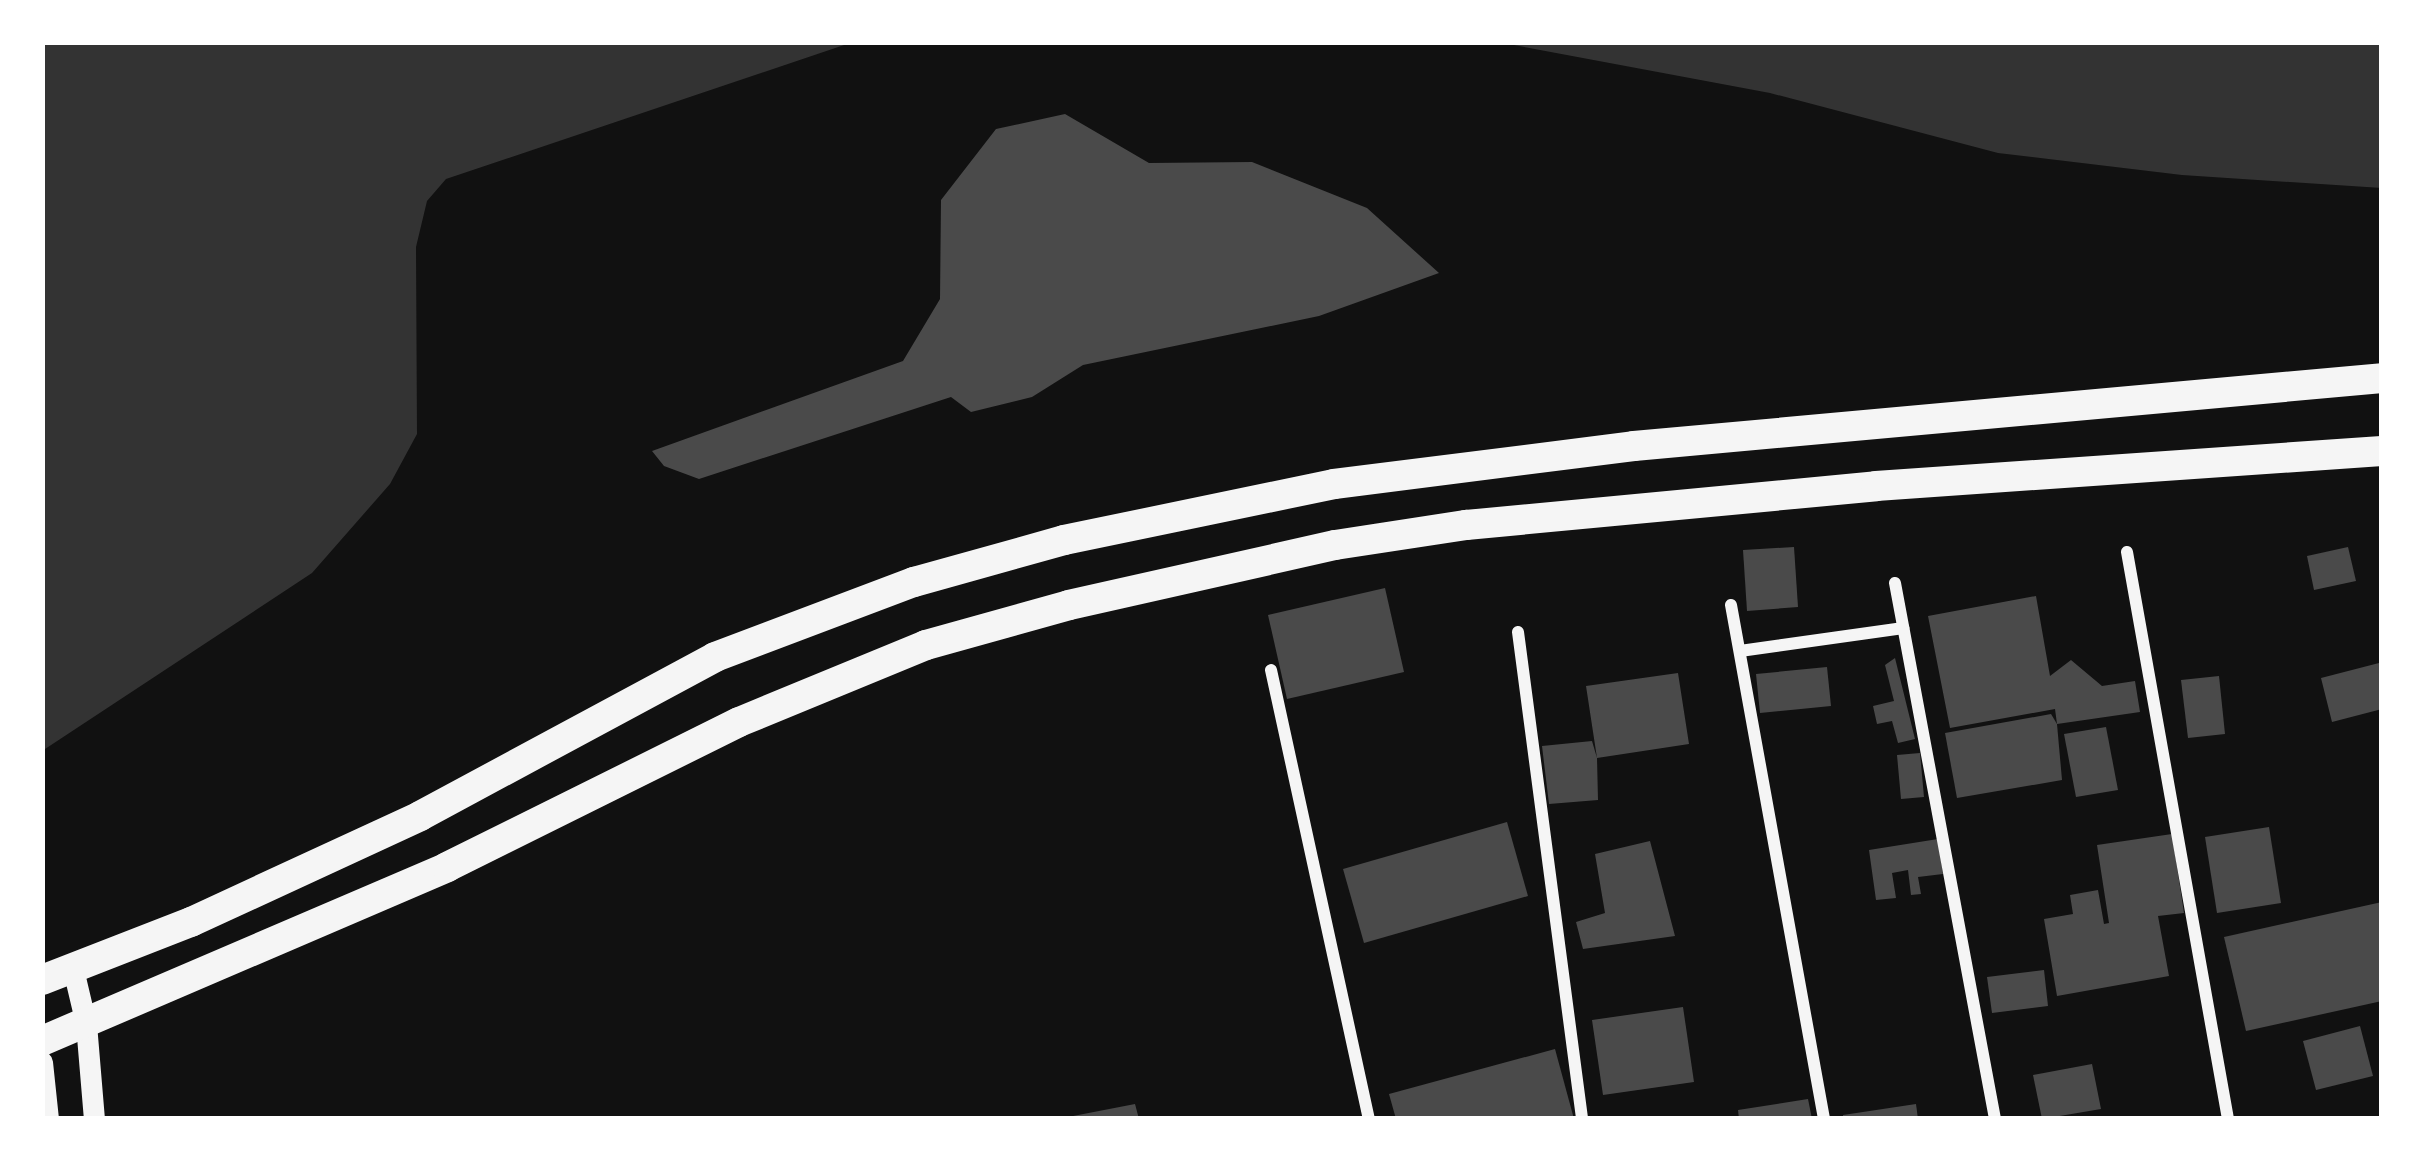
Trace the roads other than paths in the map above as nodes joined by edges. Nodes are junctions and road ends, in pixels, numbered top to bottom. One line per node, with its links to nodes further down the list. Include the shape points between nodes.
1 (2382, 378): 10 (main road, via 1634,446 1334,484 1064,540 914,582 715,657 420,816)
2 (2382, 451): 12 (main road, via 1466,525 1151,584 926,645 843,678 447,867)
3 (2127, 552): 21 (street)
4 (1895, 583): 6 (street)
5 (1731, 604): 8 (street)
6 (1904, 628): 8 (street); 20 (street)
7 (1518, 632): 18 (street)
8 (1740, 651): 19 (street)
9 (1271, 670): 17 (street)
10 (73, 969): 11 (main road); 12 (street)
11 (42, 980)
12 (86, 1024): 13 (main road); 16 (street)
13 (42, 1041)
14 (42, 1062): 15 (street)
15 (49, 1119)
16 (94, 1119)
17 (1369, 1119)
18 (1582, 1119)
19 (1824, 1119)
20 (1995, 1119)
21 (2228, 1119)

